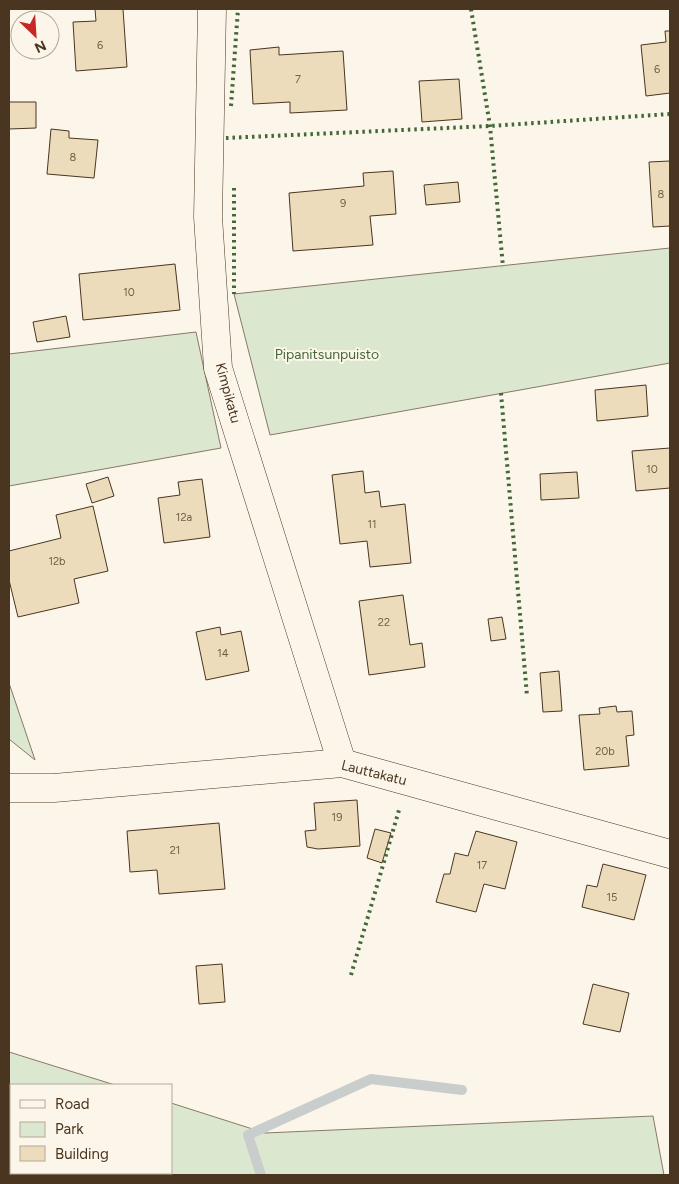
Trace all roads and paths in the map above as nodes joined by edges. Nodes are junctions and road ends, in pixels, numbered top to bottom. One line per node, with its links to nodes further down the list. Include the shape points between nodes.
1 (212, 9): 2 (street, Kimpikatu, via 208,217 218,368)
2 (342, 763): 3 (street, Lauttakatu, via 54,788); 4 (street, Lauttakatu)
3 (9, 788)
4 (670, 854)

